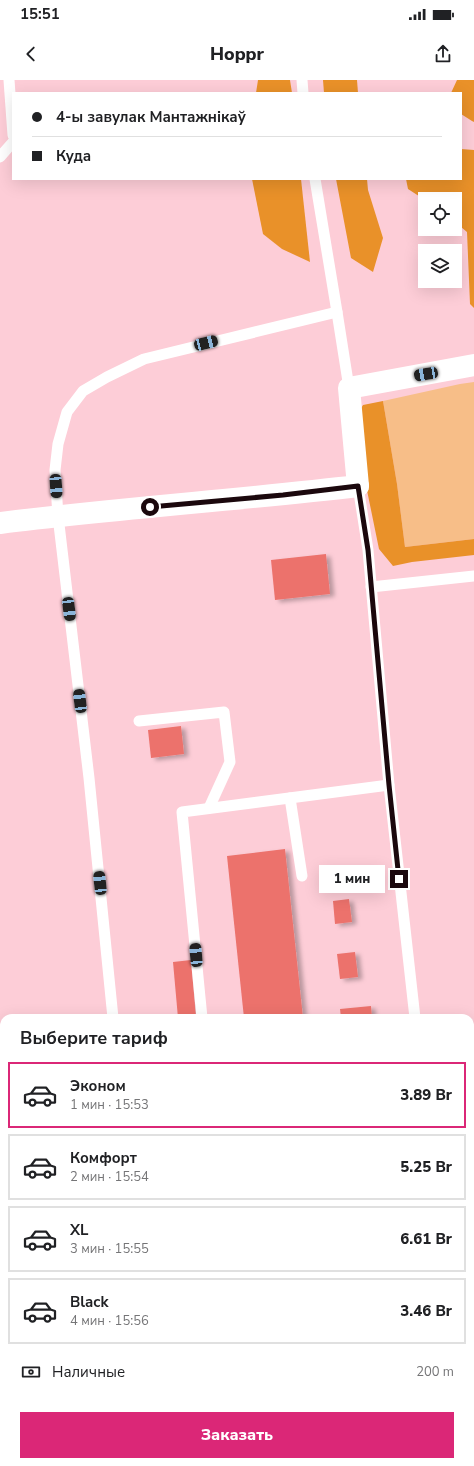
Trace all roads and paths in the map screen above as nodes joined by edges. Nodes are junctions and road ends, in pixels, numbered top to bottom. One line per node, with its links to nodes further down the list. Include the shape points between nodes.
1 (302, 80): 3 (lane)
2 (6, 81): 4 (lane)
3 (303, 92)
4 (12, 127)
5 (12, 143): 6 (lane)
6 (0, 157)
7 (315, 180): 8 (lane)
8 (337, 312): 10 (lane); 12 (lane, via 144,359 83,390 67,412 58,444 55,470)
9 (474, 365): 10 (street)
10 (349, 388): 11 (street)
11 (358, 486): 12 (street); 15 (lane)
12 (58, 516): 13 (street); 21 (lane, via 90,778)
13 (0, 524)
14 (474, 576): 15 (lane)
15 (371, 587): 17 (lane)
16 (139, 721): 19 (lane, via 224,712 230,762)
17 (389, 785): 18 (lane); 23 (lane)
18 (290, 798): 19 (lane); 20 (lane)
19 (209, 808): 22 (lane, via 182,812)
20 (302, 876)
21 (113, 1014)
22 (202, 1014)
23 (415, 1014)

